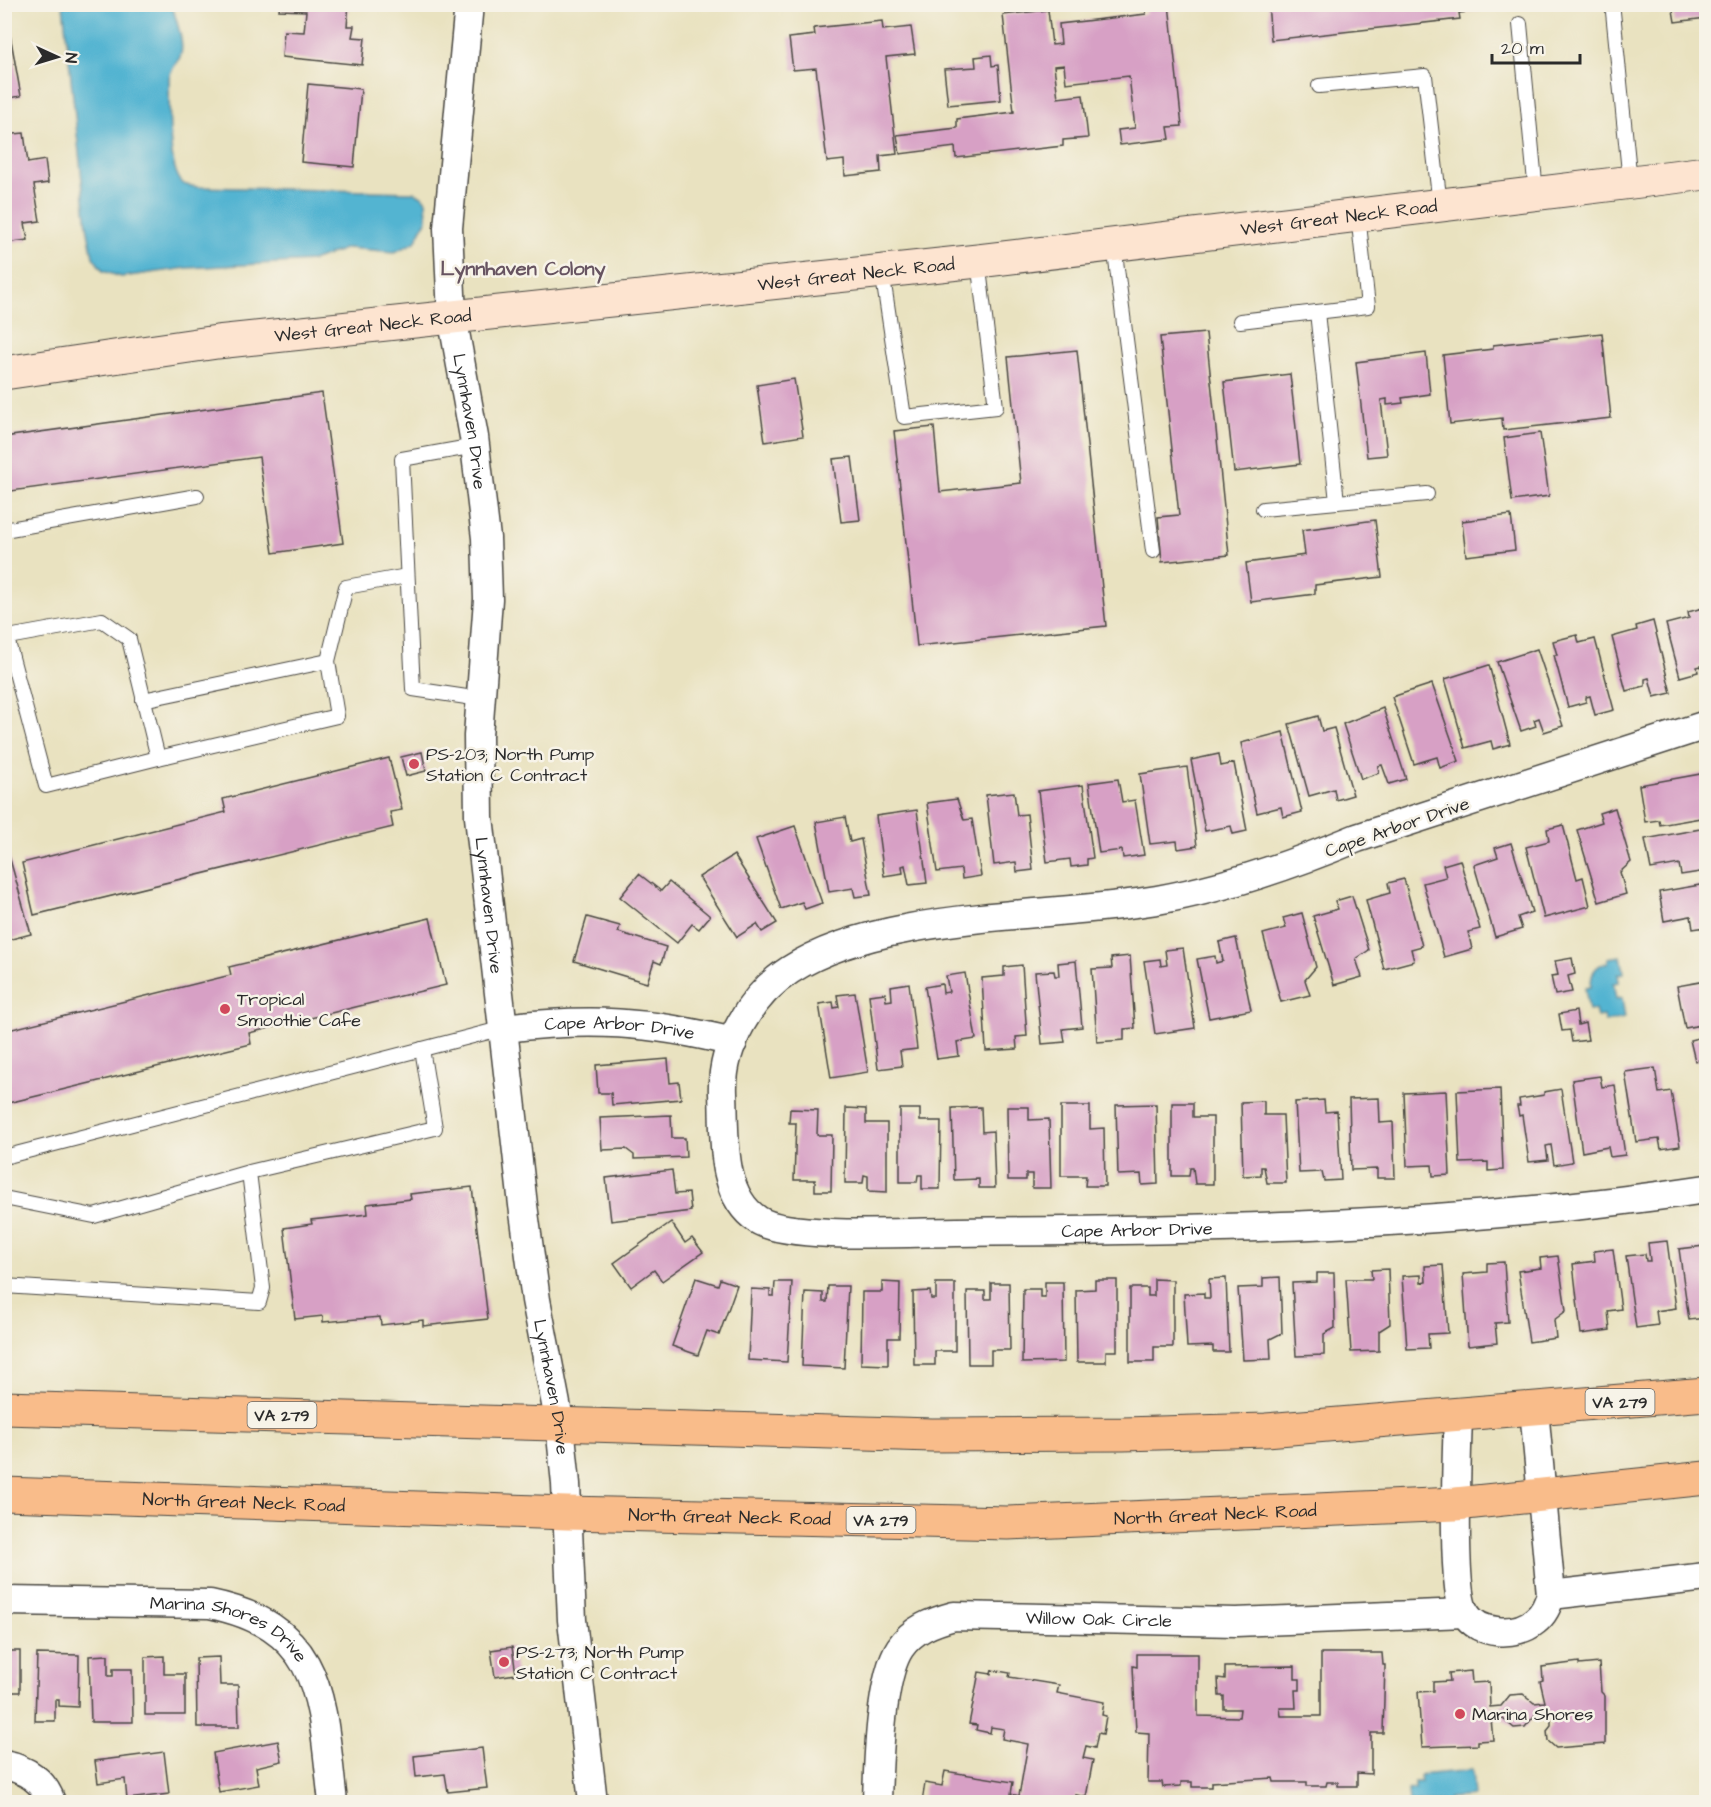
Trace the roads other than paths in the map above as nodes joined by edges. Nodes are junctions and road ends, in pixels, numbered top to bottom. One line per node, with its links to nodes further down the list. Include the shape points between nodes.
1 (469, 4): 14 (street, Lynnhaven Drive, via 448,228)
2 (1613, 12): 6 (lane)
3 (1520, 24): 7 (lane)
4 (1319, 86): 8 (lane, via 1425,76)
5 (1707, 173): 6 (street, West Great Neck Road)
6 (1630, 182): 7 (street, West Great Neck Road)
7 (1536, 193): 8 (street, West Great Neck Road)
8 (1440, 205): 9 (street, West Great Neck Road)
9 (1358, 215): 10 (street, West Great Neck Road); 13 (lane, via 1368,306)
10 (1114, 245): 11 (street, West Great Neck Road); 23 (lane)
11 (978, 261): 12 (street, West Great Neck Road); 12 (lane, via 996,407 903,417)
12 (882, 271): 14 (street, West Great Neck Road)
13 (1317, 312): 15 (lane); 20 (lane)
14 (452, 316): 16 (street, West Great Neck Road, via 218,342); 17 (street, Lynnhaven Drive)
15 (1240, 321)
16 (4, 373)
17 (475, 446): 24 (lane, via 402,459); 27 (street, Lynnhaven Drive, via 486,538 488,599)
18 (1427, 494): 20 (lane)
19 (197, 496): 22 (lane)
20 (1337, 502): 21 (lane)
21 (1263, 509)
22 (4, 530)
23 (1153, 551)
24 (408, 576): 26 (lane, via 346,587); 27 (lane, via 413,689)
25 (6, 632): 28 (lane, via 102,620 129,639); 30 (lane, via 46,786)
26 (328, 661): 28 (lane); 30 (lane, via 337,717)
27 (480, 699): 31 (street, Lynnhaven Drive, via 480,817)
28 (143, 700): 30 (lane)
29 (1707, 726): 32 (street, Cape Arbor Drive, via 1358,838 1301,862 1229,885 1155,900 932,926 873,937 815,955 786,972 761,994)
30 (158, 758)
31 (504, 1028): 32 (street, Cape Arbor Drive, via 561,1022 621,1022 681,1029); 33 (lane); 43 (street, Lynnhaven Drive, via 536,1300)
32 (733, 1042): 36 (street, Cape Arbor Drive, via 723,1085 728,1172 747,1211 781,1231 1117,1231 1365,1224 1461,1218)
33 (422, 1049): 34 (lane); 35 (lane, via 435,1128)
34 (4, 1156)
35 (249, 1172): 37 (lane, via 94,1216); 38 (lane, via 263,1288 260,1302)
36 (1707, 1189)
37 (4, 1198)
38 (4, 1286)
39 (1707, 1394): 41 (main road, VA 279)
40 (4, 1408): 43 (main road, VA 279)
41 (1534, 1409): 42 (main road, VA 279); 46 (street)
42 (1458, 1416): 43 (main road, VA 279, via 1266,1430 1112,1434 932,1435); 47 (street)
43 (560, 1425): 48 (street, Lynnhaven Drive)
44 (1707, 1478): 46 (main road, North Great Neck Road / VA 279)
45 (4, 1494): 48 (main road, North Great Neck Road / VA 279)
46 (1542, 1497): 47 (main road, North Great Neck Road / VA 279); 50 (street)
47 (1456, 1504): 48 (main road, North Great Neck Road / VA 279, via 1008,1523); 52 (street, via 1460,1602)
48 (567, 1513): 56 (street, Lynnhaven Drive, via 572,1620)
49 (1707, 1577): 50 (street)
50 (1551, 1594): 52 (street, via 1546,1611 1521,1629 1482,1628)
51 (4, 1600): 55 (street, Marina Shores Drive, via 210,1604 238,1610 265,1622 293,1644 319,1694)
52 (1465, 1613): 57 (street, Willow Oak Circle, via 1236,1622 954,1616 932,1621 914,1632 899,1649 892,1665 878,1760)
53 (4, 1765): 54 (street, via 18,1767 35,1778)
54 (51, 1803)
55 (333, 1803)
56 (593, 1803)
57 (877, 1803)

